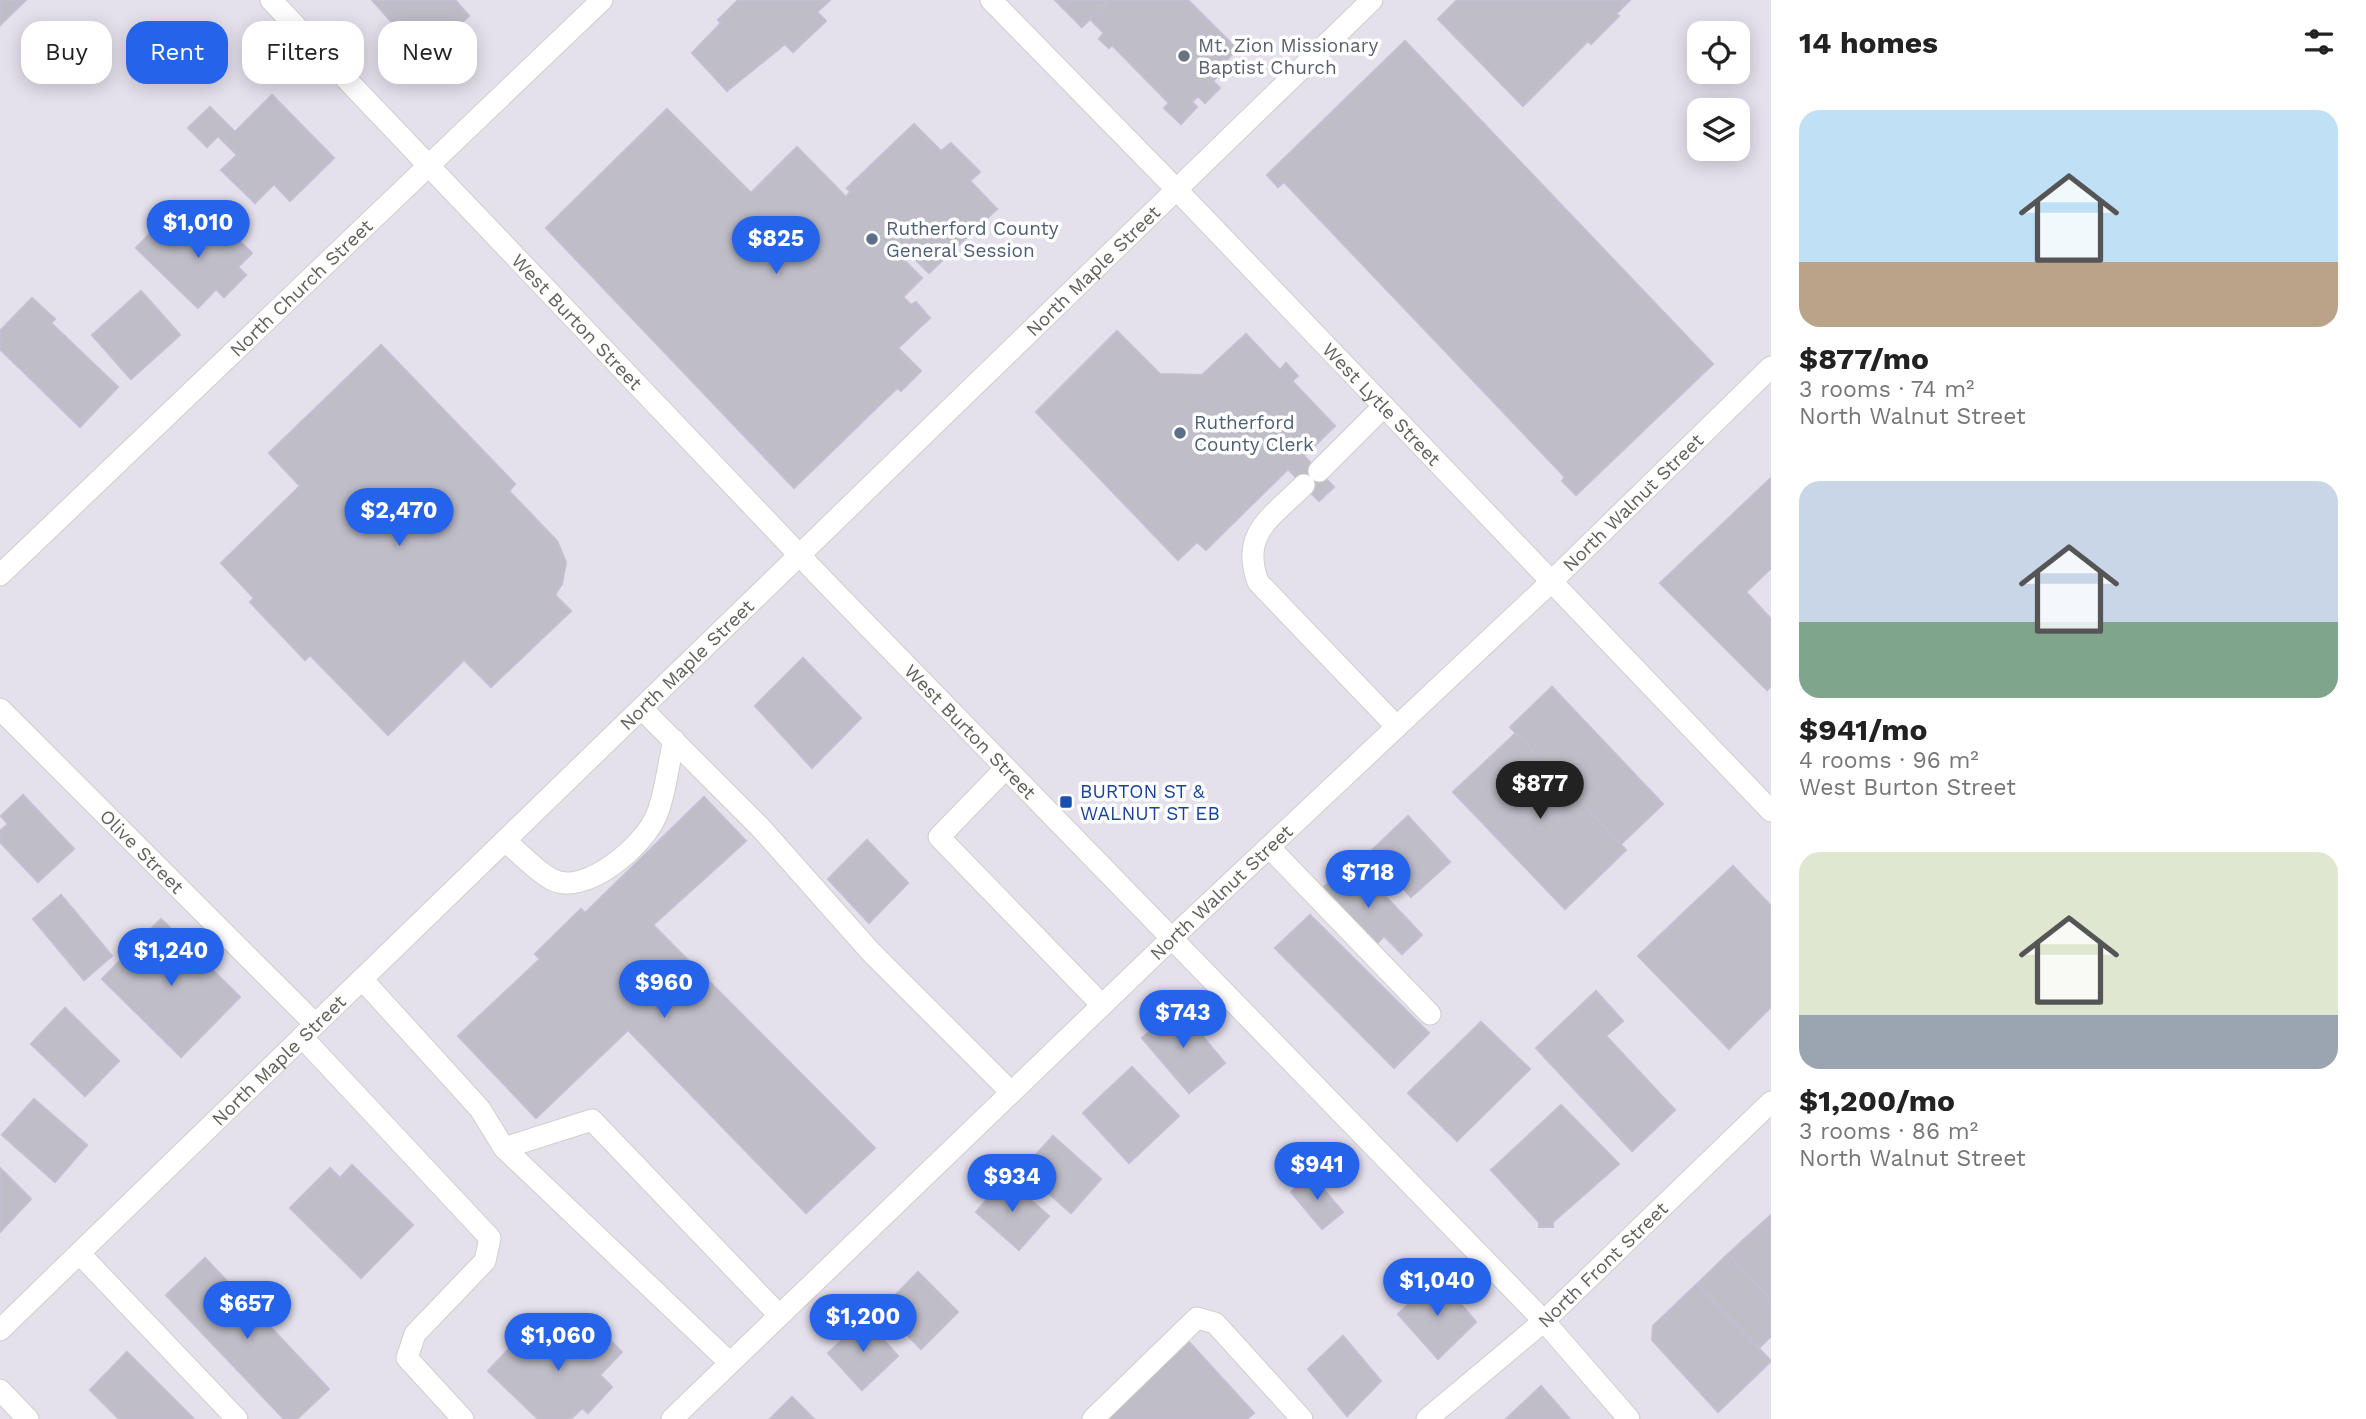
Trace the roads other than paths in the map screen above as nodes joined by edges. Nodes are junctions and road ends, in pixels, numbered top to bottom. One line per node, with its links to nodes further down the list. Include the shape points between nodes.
1 (271, 0): 5 (street, West Burton Street)
2 (602, 0): 5 (street, North Church Street)
3 (991, 0): 6 (street, West Lytle Street)
4 (1372, 0): 6 (street, North Maple Street)
5 (428, 166): 9 (street, West Burton Street); 10 (street, North Church Street)
6 (1178, 191): 8 (street, West Lytle Street); 9 (street, North Maple Street)
7 (1771, 367): 11 (street, North Walnut Street)
8 (1384, 406): 11 (street, West Lytle Street); 14 (street, via 1254,538 1251,563 1258,582)
9 (800, 556): 13 (street, North Maple Street); 16 (street, West Burton Street)
10 (0, 575)
11 (1552, 581): 14 (street, North Walnut Street); 17 (street, West Lytle Street)
12 (0, 709): 24 (street, Olive Street)
13 (642, 709): 15 (street); 18 (street, North Maple Street)
14 (1397, 727): 19 (street, North Walnut Street)
15 (674, 740): 18 (street, via 657,817 600,876 582,883 552,880); 25 (street, via 760,827 870,951)
16 (1006, 768): 20 (street, West Burton Street); 22 (street, via 940,838)
17 (1771, 811)
18 (505, 841): 21 (street, North Maple Street)
19 (1269, 847): 20 (street, North Walnut Street); 23 (street)
20 (1171, 939): 22 (street, North Walnut Street); 30 (street, West Burton Street)
21 (362, 979): 24 (street, North Maple Street); 27 (street, via 480,1108)
22 (1102, 1005): 25 (street, North Walnut Street)
23 (1430, 1014)
24 (309, 1031): 28 (street, North Maple Street); 36 (street, Olive Street, via 490,1238 485,1261 415,1334 407,1358)
25 (1011, 1092): 29 (street, North Walnut Street)
26 (1771, 1102): 30 (street, North Front Street)
27 (504, 1148): 29 (street, via 592,1120); 32 (street)
28 (79, 1253): 31 (street, North Maple Street); 35 (street)
29 (778, 1314): 32 (street, North Walnut Street)
30 (1544, 1321): 40 (street, North Front Street); 41 (street, West Burton Street)
31 (0, 1330)
32 (729, 1362): 37 (street, North Walnut Street)
33 (0, 1390): 34 (street)
34 (28, 1419)
35 (237, 1419)
36 (463, 1419)
37 (672, 1419)
38 (1093, 1419): 39 (street, via 1198,1318 1215,1323)
39 (1302, 1419)
40 (1427, 1419)
41 (1629, 1419)

